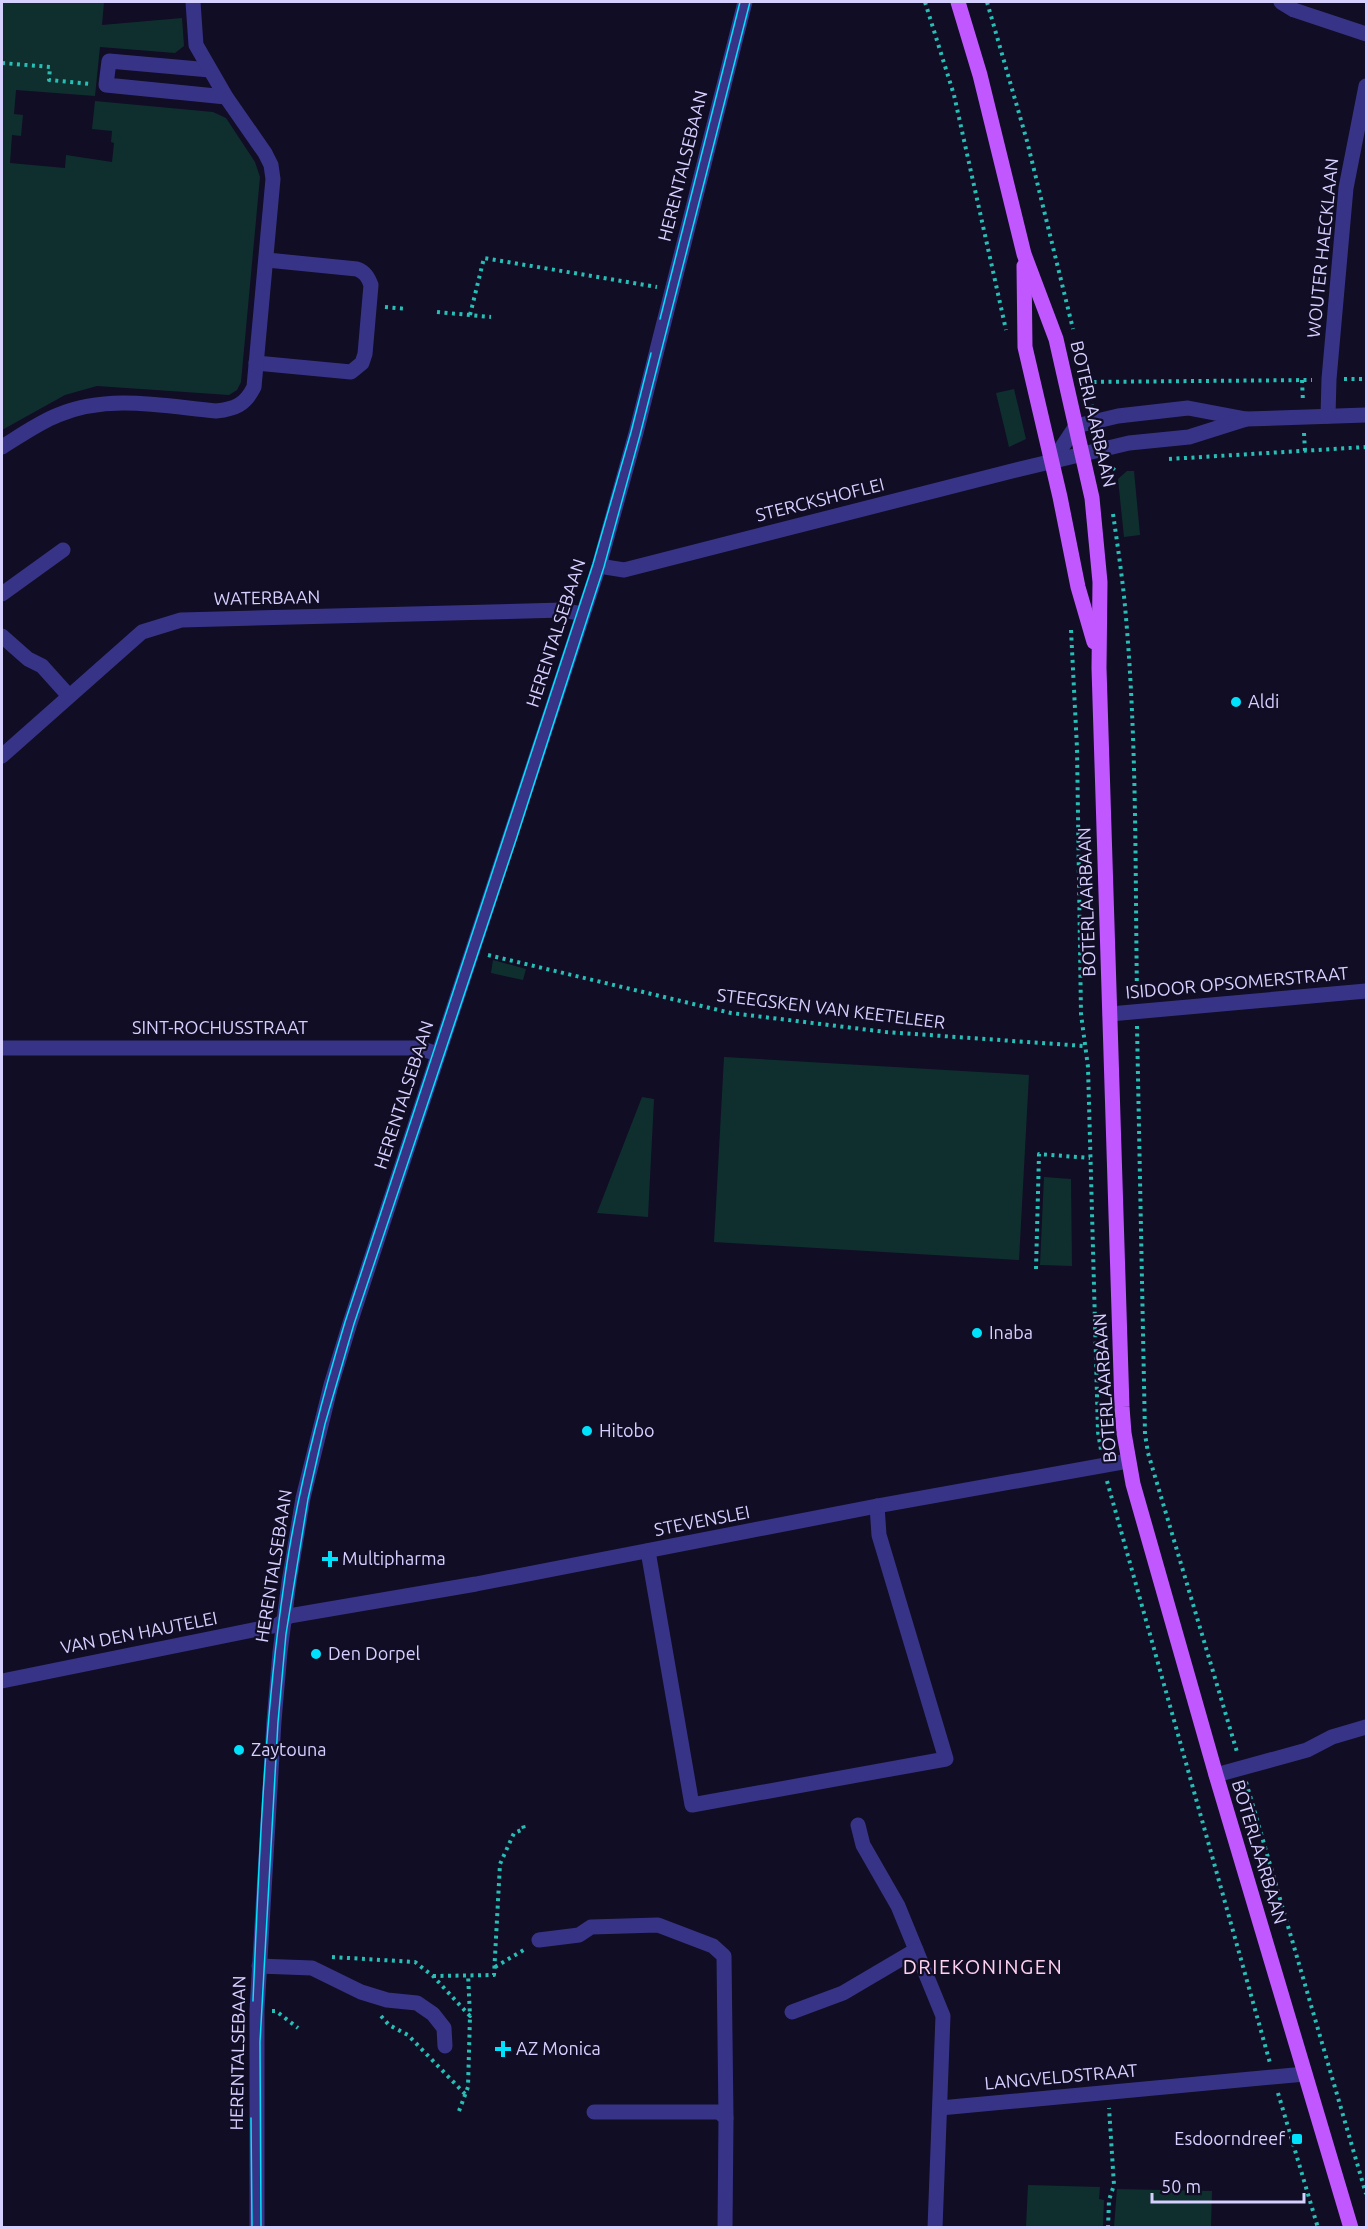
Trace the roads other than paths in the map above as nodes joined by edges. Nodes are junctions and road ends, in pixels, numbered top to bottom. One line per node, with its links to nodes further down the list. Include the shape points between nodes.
1 (193, 2): 6 (street, via 196,45)
2 (745, 2): 20 (street, HERENTALSEBAAN)
3 (958, 2): 9 (main road, BOTERLAARBAAN)
4 (1281, 2): 5 (street)
5 (1366, 34)
6 (210, 70): 8 (street); 8 (street, via 109,61 106,86)
7 (1366, 86): 13 (street, WOUTER HAECKLAAN, via 1346,188)
8 (226, 97): 10 (street, via 271,165 273,197)
9 (1024, 254): 15 (main road, BOTERLAARBAAN, via 1056,339); 18 (main road, BOTERLAARBAAN, via 1025,347)
10 (267, 260): 11 (street); 11 (street, via 363,272 371,285 366,342 362,363 351,372)
11 (256, 363): 16 (street, via 254,387 248,398 230,410 129,403 92,405 58,415)
12 (1366, 415): 13 (street, STERCKSHOFLEI)
13 (1328, 416): 14 (street, STERCKSHOFLEI)
14 (1246, 419): 15 (street, STERCKSHOFLEI, via 1188,408 1118,416); 17 (street, STERCKSHOFLEI, via 1189,437 1129,443)
15 (1076, 426): 17 (main road, BOTERLAARBAAN); 18 (street)
16 (2, 447)
17 (1083, 454): 18 (street, STERCKSHOFLEI); 24 (main road, BOTERLAARBAAN, via 1092,498 1100,582)
18 (1052, 462): 20 (street, STERCKSHOFLEI, via 624,570); 24 (main road, BOTERLAARBAAN, via 1078,587)
19 (63, 550): 21 (street)
20 (599, 566): 22 (street, HERENTALSEBAAN)
21 (2, 594)
22 (582, 614): 25 (street, WATERBAAN, via 563,610 181,620 142,632); 30 (street, HERENTALSEBAAN)
23 (2, 636): 25 (street, via 42,666)
24 (1099, 659): 28 (main road, BOTERLAARBAAN)
25 (69, 696): 26 (street, WATERBAAN)
26 (2, 756)
27 (1366, 991): 28 (street, ISIDOOR OPSOMERSTRAAT)
28 (1110, 1014): 31 (main road, BOTERLAARBAAN, via 1122,1407)
29 (2, 1048): 30 (street, SINT-ROCHUSSTRAAT, via 419,1048)
30 (438, 1054): 34 (street, HERENTALSEBAAN, via 331,1385 303,1498)
31 (1128, 1461): 32 (street, STEVENSLEI); 37 (main road, BOTERLAARBAAN)
32 (877, 1506): 33 (street, STEVENSLEI); 33 (street, via 879,1535 946,1759 692,1805)
33 (648, 1551): 34 (street, STEVENSLEI)
34 (284, 1620): 35 (street, VAN DEN HAUTELEI); 41 (street, HERENTALSEBAAN)
35 (2, 1681)
36 (1366, 1726): 37 (street, via 1307,1750)
37 (1216, 1775): 44 (main road, BOTERLAARBAAN)
38 (858, 1825): 40 (street, via 863,1845 898,1906)
39 (539, 1940): 47 (street, via 579,1935 591,1927 657,1926 713,1946 724,1956)
40 (916, 1950): 42 (street, via 843,1993); 45 (street, via 943,2016)
41 (259, 1966): 43 (street, via 312,1968 361,1992 417,2003 444,2028); 48 (street, HERENTALSEBAAN)
42 (792, 2012)
43 (445, 2046)
44 (1305, 2074): 45 (street, LANGVELDSTRAAT); 51 (main road, BOTERLAARBAAN)
45 (940, 2108): 50 (street)
46 (594, 2112): 47 (street, via 719,2112)
47 (726, 2118): 49 (street)
48 (257, 2228)
49 (725, 2228)
50 (935, 2228)
51 (1351, 2228)

